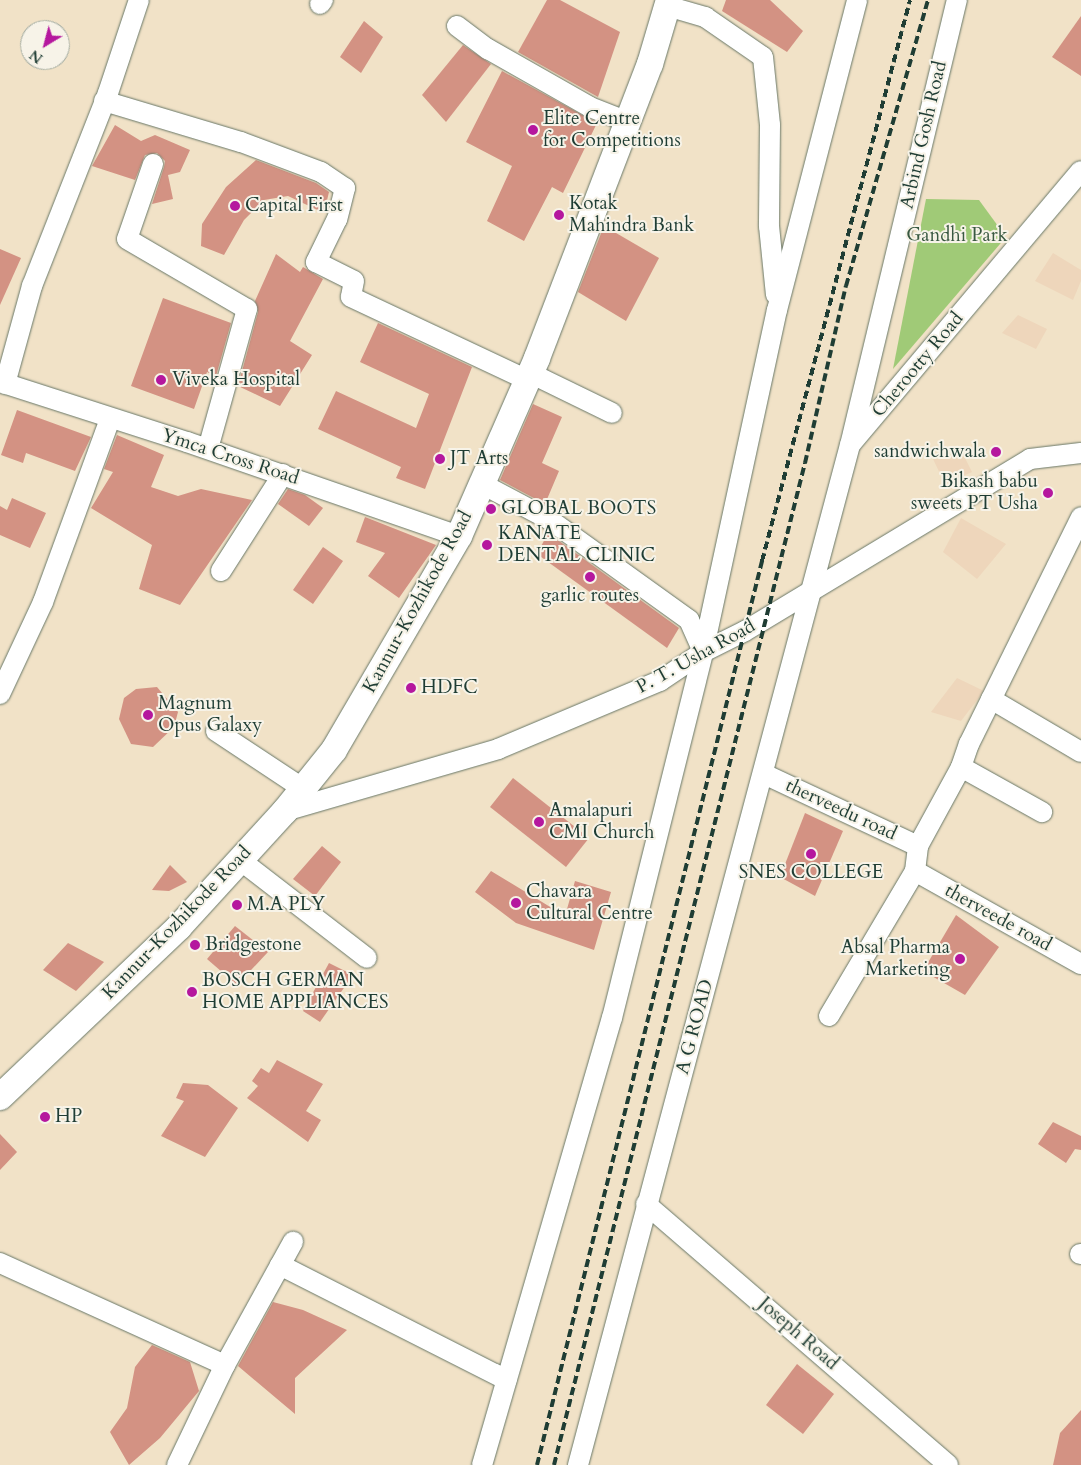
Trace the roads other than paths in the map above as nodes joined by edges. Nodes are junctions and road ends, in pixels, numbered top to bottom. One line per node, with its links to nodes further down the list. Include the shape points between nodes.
1 (140, 0): 6 (street)
2 (856, 0): 10 (street)
3 (957, 0): 15 (street, Arbind Gosh Road)
4 (668, 3): 7 (main road, Kannur-Kozhikode Road); 10 (street, via 705,17 763,57 770,125 769,226)
5 (457, 26): 7 (street, via 488,49 573,97)
6 (104, 101): 11 (street, via 241,142 329,177 345,188 337,220 316,262 354,282 351,298); 12 (street, via 32,286)
7 (628, 122): 11 (main road, Kannur-Kozhikode Road)
8 (153, 164): 16 (street, via 127,239 248,309)
9 (1081, 171): 15 (street, Cherootty Road)
10 (777, 310): 24 (street)
11 (529, 377): 13 (street); 19 (main road, Kannur-Kozhikode Road)
12 (2, 383): 14 (street, Ymca Cross Road)
13 (612, 413)
14 (110, 419): 16 (street, Ymca Cross Road); 25 (street, via 43,602)
15 (850, 445): 23 (street, Cherootty Road)
16 (208, 449): 18 (street, Ymca Cross Road)
17 (1081, 453): 23 (street, P. T. Usha Road, via 1030,459)
18 (283, 474): 21 (street, Ymca Cross Road); 22 (street)
19 (482, 484): 21 (main road, Kannur-Kozhikode Road); 24 (street, via 550,520 689,620)
20 (1081, 517): 26 (street)
21 (459, 536): 31 (main road, Kannur-Kozhikode Road, via 334,750)
22 (221, 571)
23 (814, 589): 24 (street, P. T. Usha Road); 30 (street, A G ROAD)
24 (703, 652): 32 (street, P. T. Usha Road, via 660,681 498,749); 46 (street, via 612,1018)
25 (0, 694)
26 (991, 699): 28 (street); 29 (street)
27 (216, 731): 31 (street)
28 (1081, 752)
29 (961, 767): 33 (street); 34 (street)
30 (764, 774): 34 (street, therveedu road); 41 (street, A G ROAD)
31 (302, 788): 32 (main road, Kannur-Kozhikode Road)
32 (285, 811): 35 (main road, Kannur-Kozhikode Road)
33 (1042, 812)
34 (918, 846): 36 (street)
35 (240, 860): 38 (street); 40 (main road, Kannur-Kozhikode Road, via 179,927)
36 (915, 871): 37 (street, therveede road); 39 (street)
37 (1078, 956)
38 (367, 958)
39 (829, 1016)
40 (0, 1097)
41 (646, 1204): 49 (street, A G ROAD); 50 (street, Joseph Road)
42 (293, 1242): 44 (street)
43 (0, 1263): 45 (street)
44 (280, 1265): 45 (street); 46 (street)
45 (225, 1365): 47 (street)
46 (507, 1380): 48 (street)
47 (178, 1465)
48 (482, 1465)
49 (578, 1465)
50 (948, 1465)

